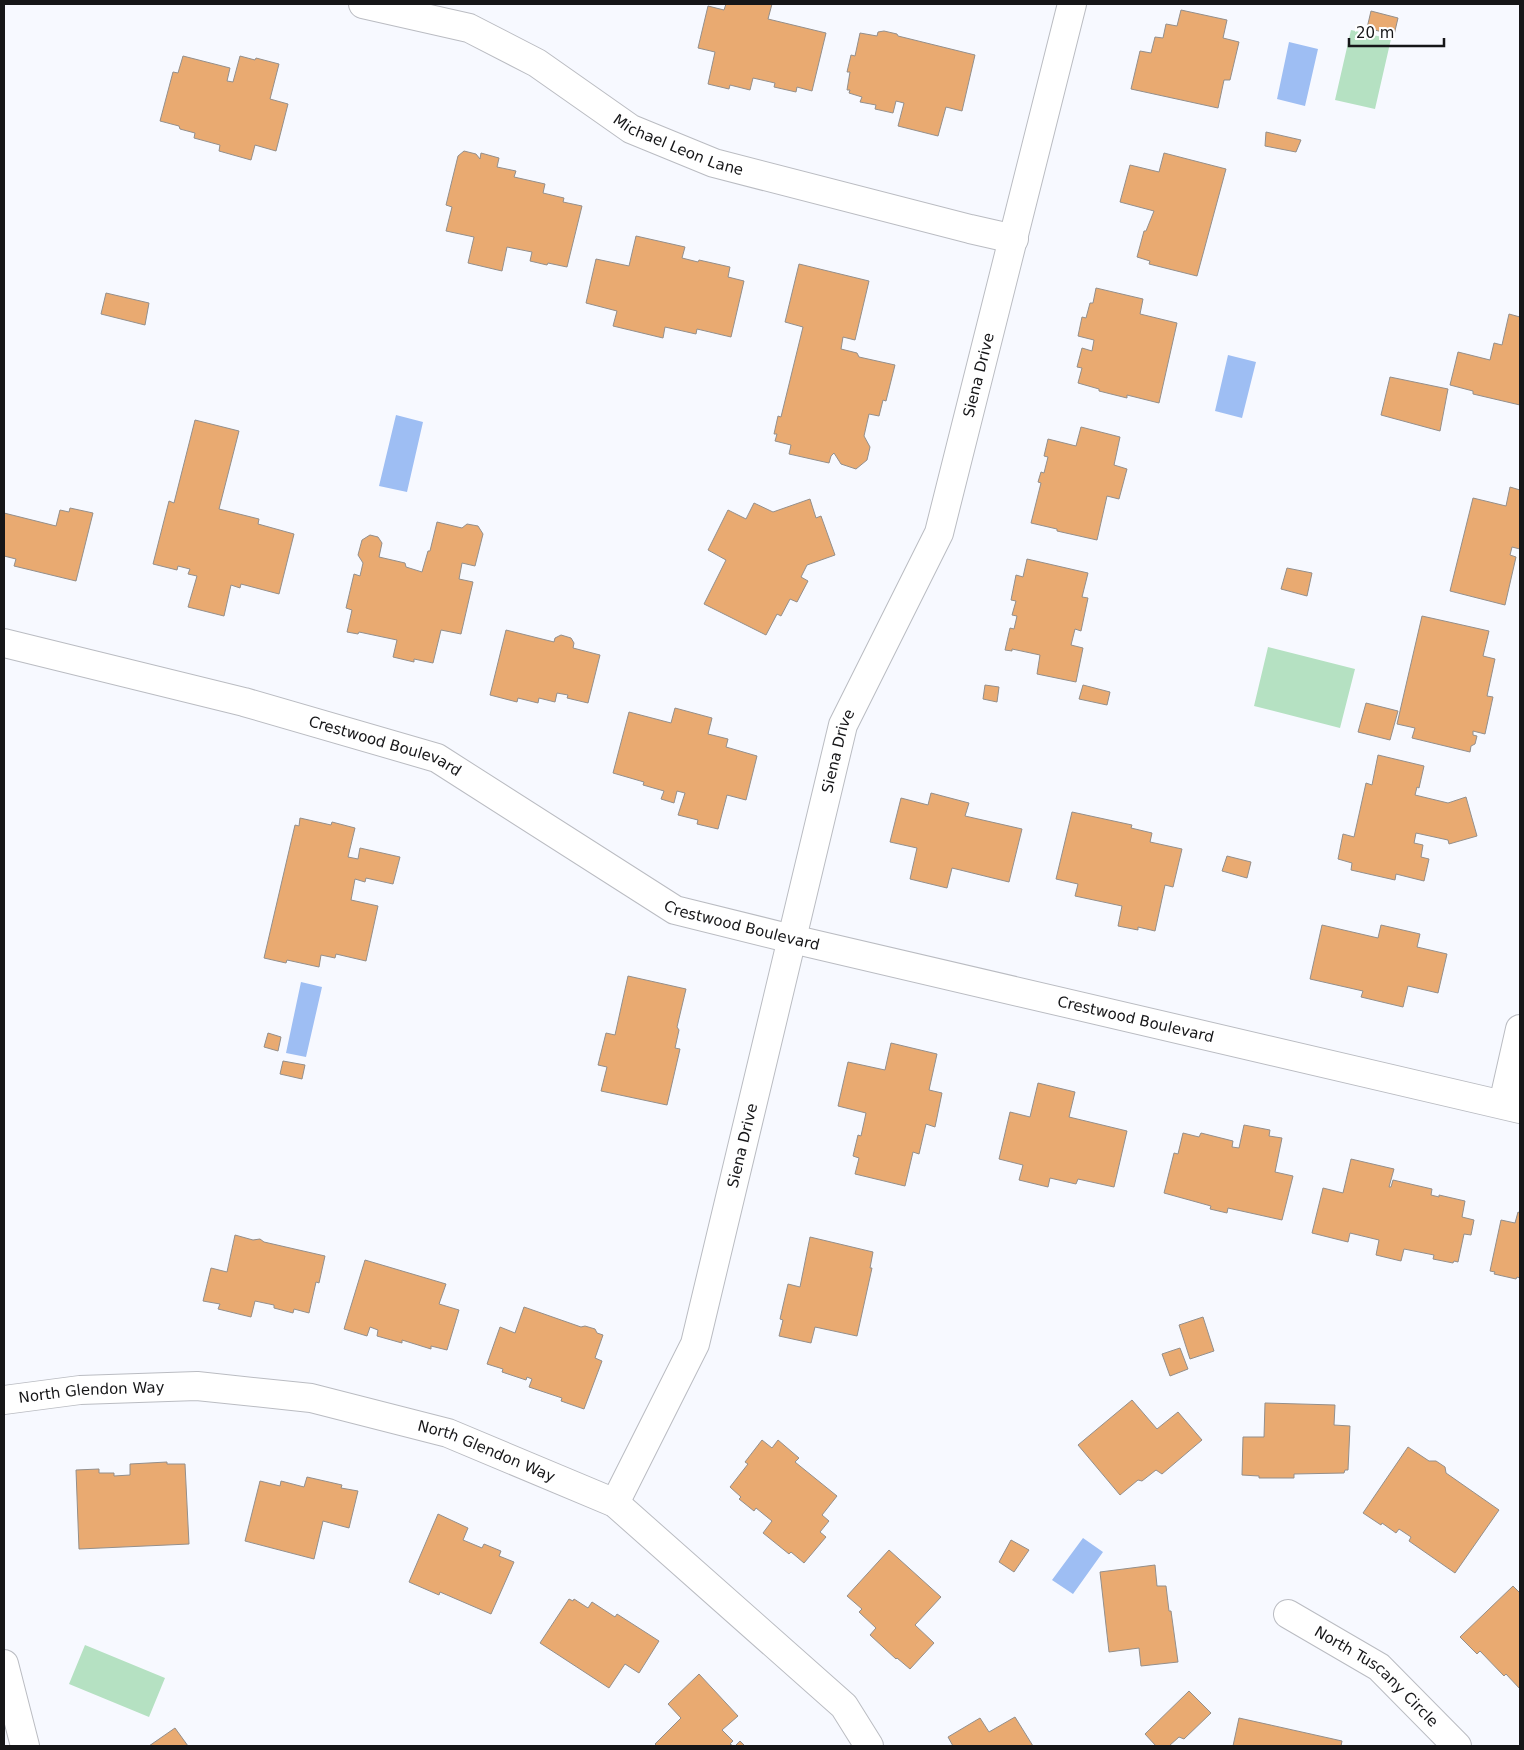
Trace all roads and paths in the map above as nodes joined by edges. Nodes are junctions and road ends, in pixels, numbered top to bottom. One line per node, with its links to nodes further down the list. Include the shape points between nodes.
1 (363, 4): 3 (street, Michael Leon Lane, via 469,28 537,63 631,129 714,163)
2 (1072, 4): 3 (street, Siena Drive)
3 (1014, 239): 5 (street, Siena Drive, via 939,533 843,725)
4 (4, 643): 5 (street, Crestwood Boulevard, via 244,702 437,758 675,910)
5 (792, 939): 7 (street, Crestwood Boulevard); 9 (street, Siena Drive, via 695,1344)
6 (1520, 1029): 7 (street)
7 (1512, 1106)
8 (4, 1400): 9 (street, North Glendon Way, via 80,1390 197,1386 311,1398 448,1433)
9 (615, 1503): 13 (street, North Glendon Way, via 844,1706)
10 (1288, 1614): 14 (street, North Tuscany Circle, via 1379,1668)
11 (4, 1664): 12 (street)
12 (25, 1746)
13 (869, 1746)
14 (1457, 1746)

